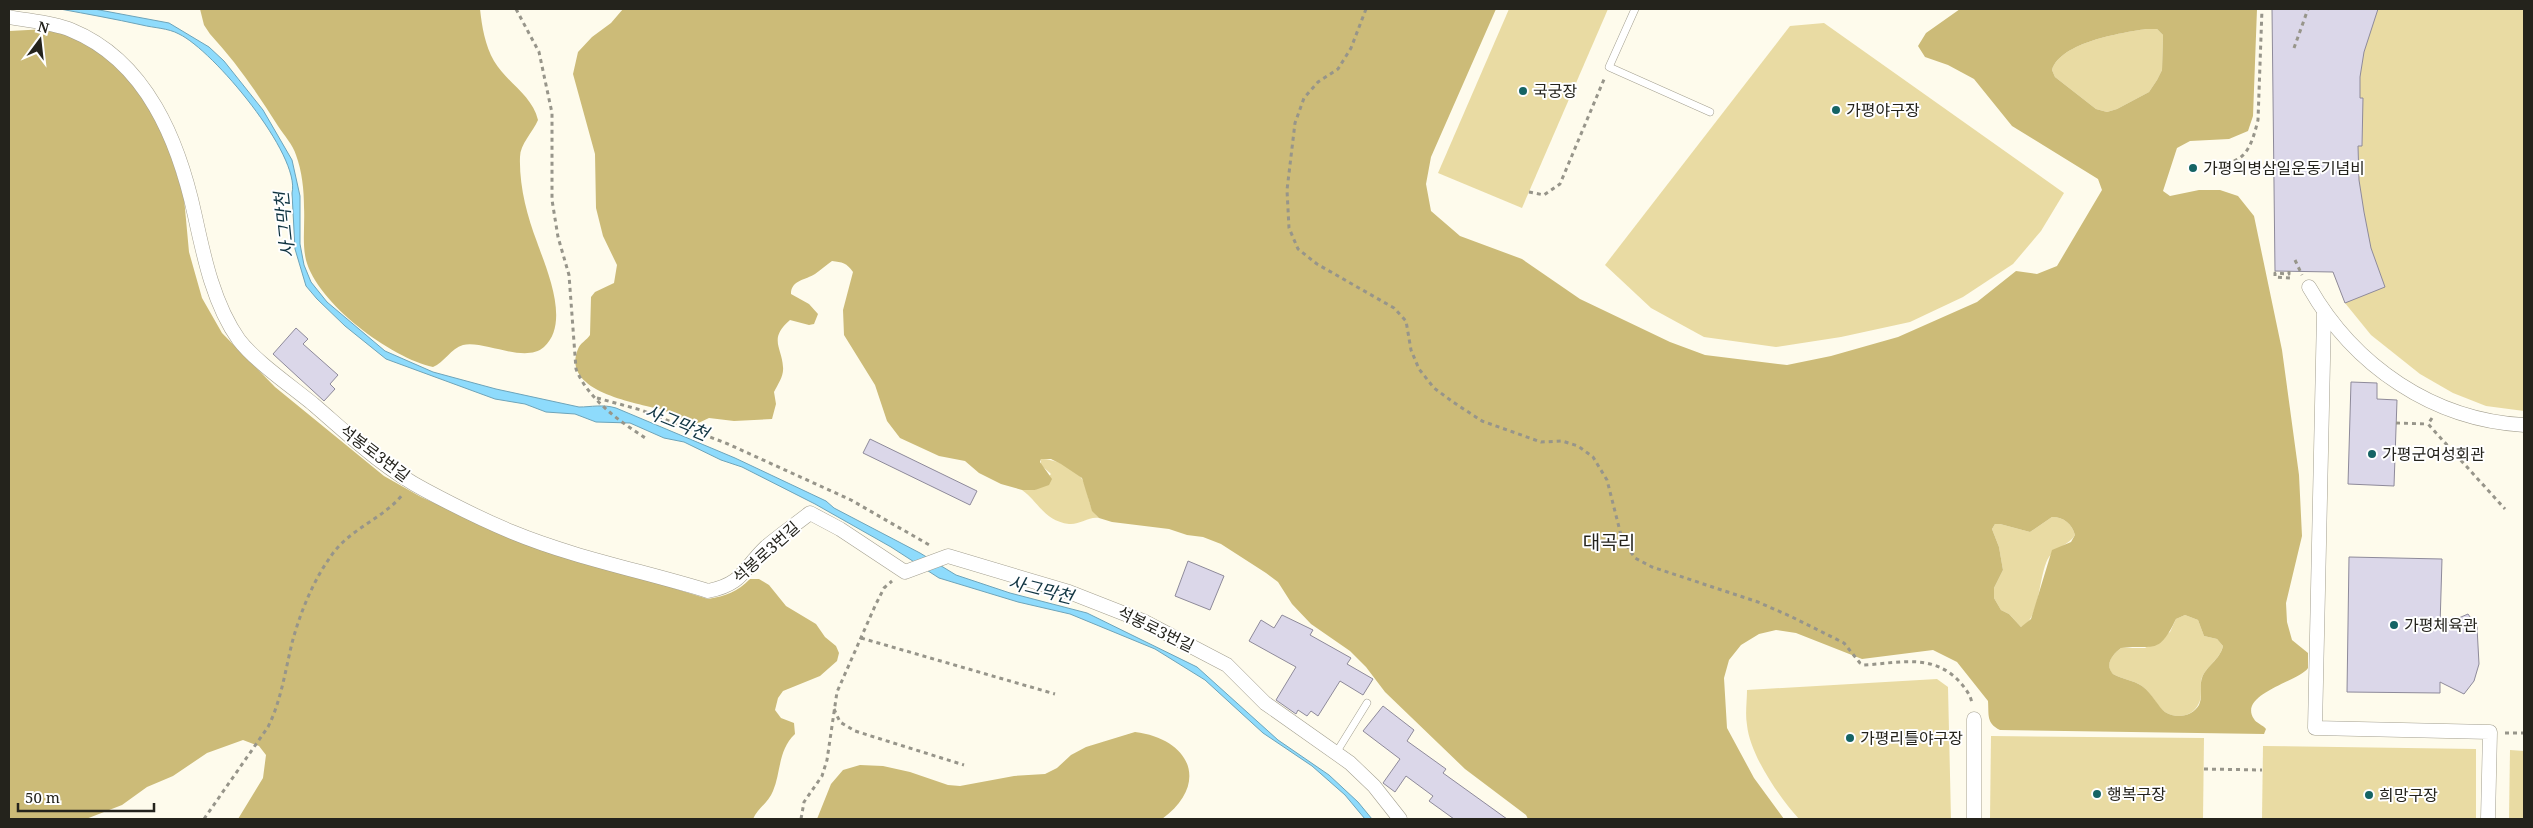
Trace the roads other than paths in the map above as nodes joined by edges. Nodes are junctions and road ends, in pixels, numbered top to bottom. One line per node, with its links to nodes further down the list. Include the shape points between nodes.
1 (1635, 9): 3 (lane, via 1609,67)
2 (9, 17): 9 (street, 석봉로3번길, via 71,30 117,58 156,105 174,140 212,282 240,341 347,434 412,482 512,532 708,591 737,581 766,548 810,513 905,572 948,556 1069,592 1143,621 1227,665 1265,703)
3 (1710, 112)
4 (2309, 287): 5 (street)
5 (2324, 314): 6 (street, via 2351,346 2380,372 2439,406 2476,419); 12 (street, via 2315,728 2490,732)
6 (2524, 426)
7 (1367, 703): 9 (lane)
8 (1974, 718): 11 (street)
9 (1336, 753): 10 (street, 석봉로3번길, via 1374,786)
10 (1400, 819)
11 (1974, 819)
12 (2488, 819)

